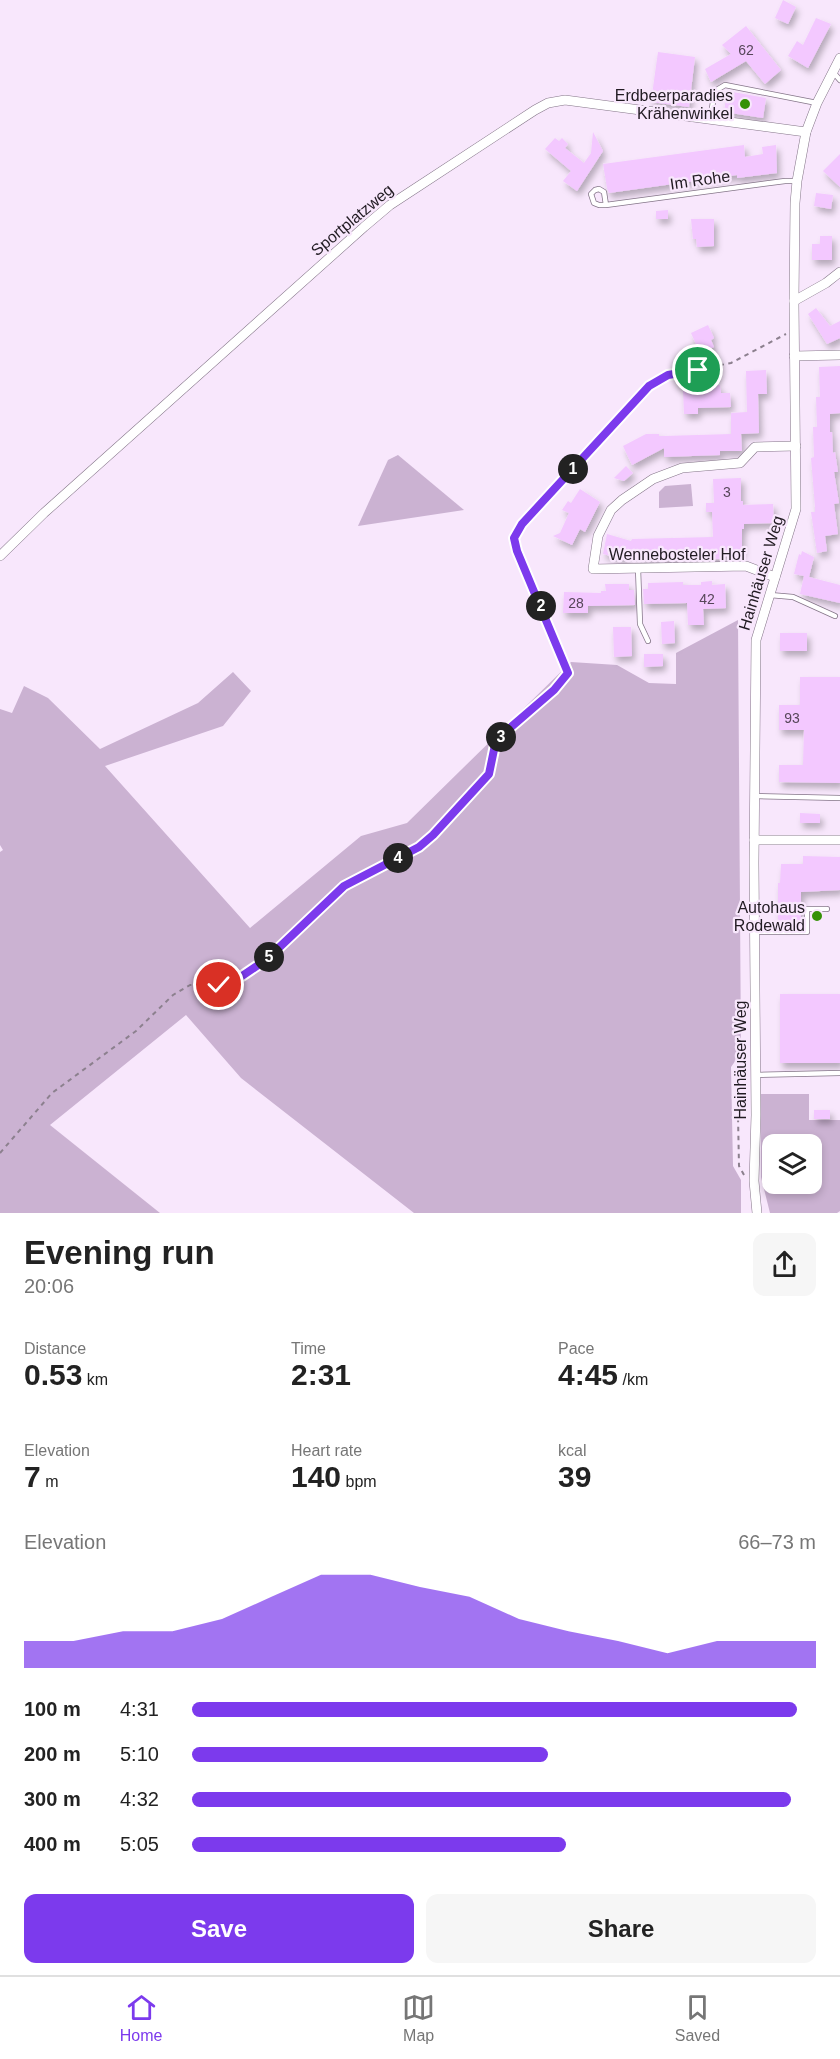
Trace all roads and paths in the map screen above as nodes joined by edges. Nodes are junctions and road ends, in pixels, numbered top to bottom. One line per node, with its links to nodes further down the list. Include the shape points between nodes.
1 (840, 58): 2 (street, Hainhäuser Weg)
2 (836, 76): 3 (street, Hainhäuser Weg)
3 (817, 103): 4 (lane, via 725,85 715,91); 5 (street, Hainhäuser Weg)
4 (710, 119): 5 (street, Sportplatzweg); 14 (street, Sportplatzweg, via 565,100 535,110 390,205)
5 (806, 132): 6 (street, Hainhäuser Weg)
6 (797, 181): 7 (lane, Im Rohe); 9 (street, Hainhäuser Weg)
7 (606, 205)
8 (840, 272): 9 (street)
9 (794, 301): 10 (street, Hainhäuser Weg)
10 (794, 330): 12 (street, Hainhäuser Weg); 28 (path, via 731,363 668,375 649,386 522,524 514,538 517,551 568,673 496,740 489,774 433,835 419,847 344,886 267,959 242,976 219,985 190,985 173,995 136,1031 52,1093)
11 (840, 355): 12 (street)
12 (794, 356): 13 (street, Hainhäuser Weg)
13 (796, 446): 15 (street, Wennebosteler Hof, via 755,447 740,464 682,468 653,479 622,500 611,510 598,536 593,569); 16 (street, Hainhäuser Weg, via 796,509)
14 (0, 556)
15 (638, 568): 16 (street, Wennebosteler Hof, via 746,566); 19 (lane, via 640,624)
16 (775, 577): 17 (street, Hainhäuser Weg)
17 (769, 595): 18 (lane, via 794,597); 20 (street, Hainhäuser Weg, via 756,640)
18 (835, 616)
19 (648, 640)
20 (754, 796): 21 (lane); 22 (street, Hainhäuser Weg)
21 (840, 798)
22 (754, 840): 23 (street); 25 (street, Hainhäuser Weg)
23 (840, 840)
24 (827, 909): 25 (lane, via 807,909 807,932)
25 (754, 932): 27 (street, Hainhäuser Weg)
26 (840, 1073): 27 (lane)
27 (756, 1075): 29 (street, Hainhäuser Weg)
28 (0, 1153)
29 (757, 1213)

